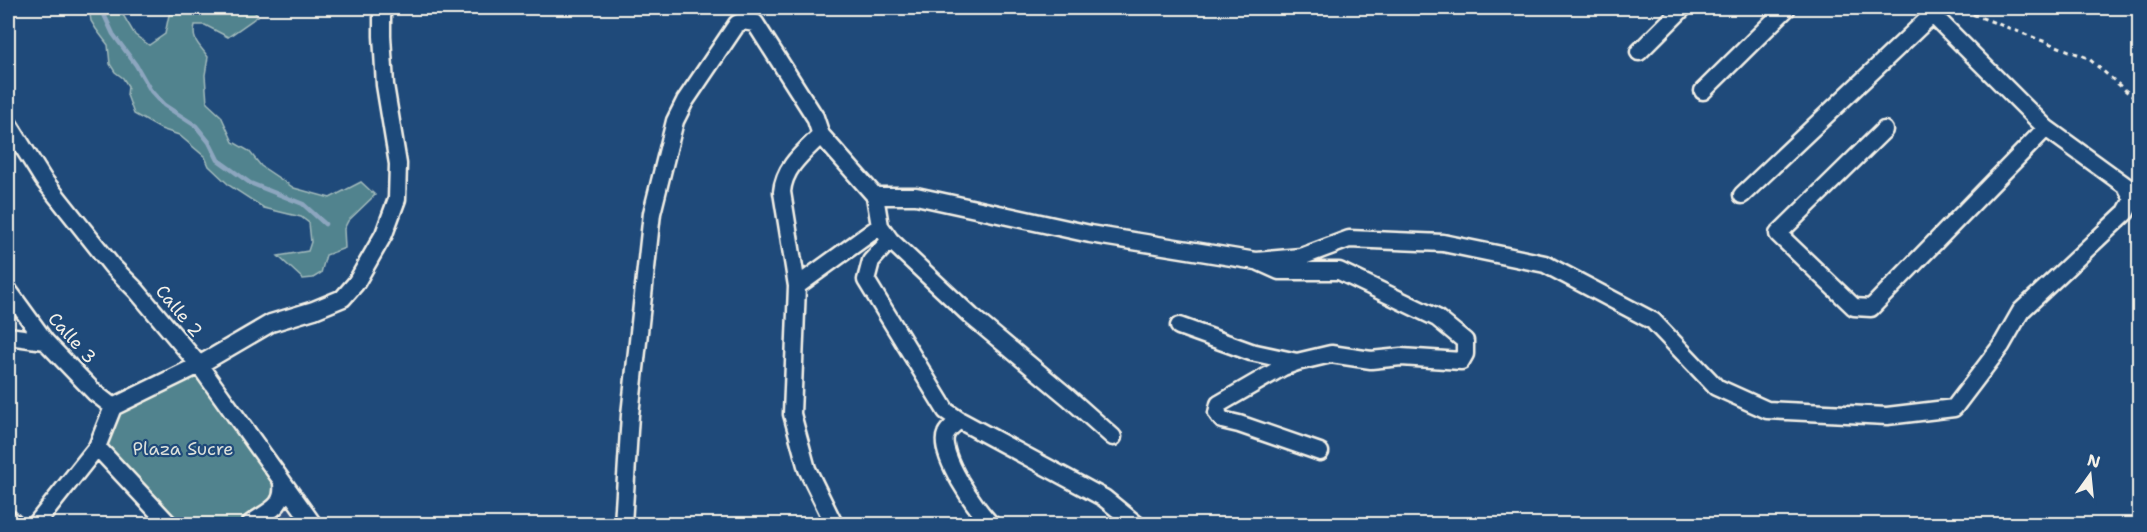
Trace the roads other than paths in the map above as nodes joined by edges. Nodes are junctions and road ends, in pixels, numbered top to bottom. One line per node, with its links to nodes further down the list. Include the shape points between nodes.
1 (382, 8): 23 (street, via 386,85 398,164 397,199 384,234 356,284 343,298 271,323)
2 (1683, 8): 6 (street)
3 (1787, 8): 7 (street)
4 (1929, 11): 9 (street); 12 (street)
5 (741, 14): 11 (street, via 759,28 815,117); 36 (street, via 675,121 652,213 630,415)
6 (1639, 52)
7 (1703, 91)
8 (8, 123): 23 (street, Calle 2, via 43,179 112,266)
9 (2046, 128): 10 (street, via 1871,308 1854,307 1778,234); 16 (street, via 2126,186 2133,199 2126,212 2021,311 2001,346 1954,408 1887,416 1767,410 1716,387 1653,321 1545,264 1443,243 1349,239 1301,257)
10 (1884, 130)
11 (821, 135): 13 (street); 17 (street, via 791,166 783,183)
12 (1742, 195)
13 (875, 196): 14 (street); 16 (street, via 916,196 1090,234)
14 (880, 226): 15 (street); 17 (street)
15 (890, 240): 25 (street, via 871,261 866,280 946,411); 26 (street, via 971,316)
16 (1256, 261): 22 (street, via 1279,271 1339,271 1437,318 1464,342 1466,354 1461,361 1401,357 1371,360 1331,354)
17 (797, 286): 37 (street, via 792,414 807,470)
18 (8, 290): 21 (street, Calle 3)
19 (1179, 326): 22 (street, via 1251,352)
20 (8, 336): 21 (street)
21 (45, 341): 24 (street, Calle 3)
22 (1297, 362): 28 (street, via 1219,404 1217,413 1222,420)
23 (199, 365): 24 (street); 29 (street, Calle 2)
24 (113, 407): 27 (street)
25 (959, 420): 38 (street, via 945,434 944,447 960,482); 39 (street, via 1104,498)
26 (1113, 437)
27 (97, 447): 32 (street); 33 (street)
28 (1320, 452)
29 (282, 484): 34 (street, via 280,503); 35 (street, Calle 2)
30 (8, 518): 31 (street)
31 (15, 525)
32 (36, 525)
33 (169, 525)
34 (250, 525)
35 (313, 525)
36 (623, 525)
37 (834, 525)
38 (991, 525)
39 (1136, 525)

